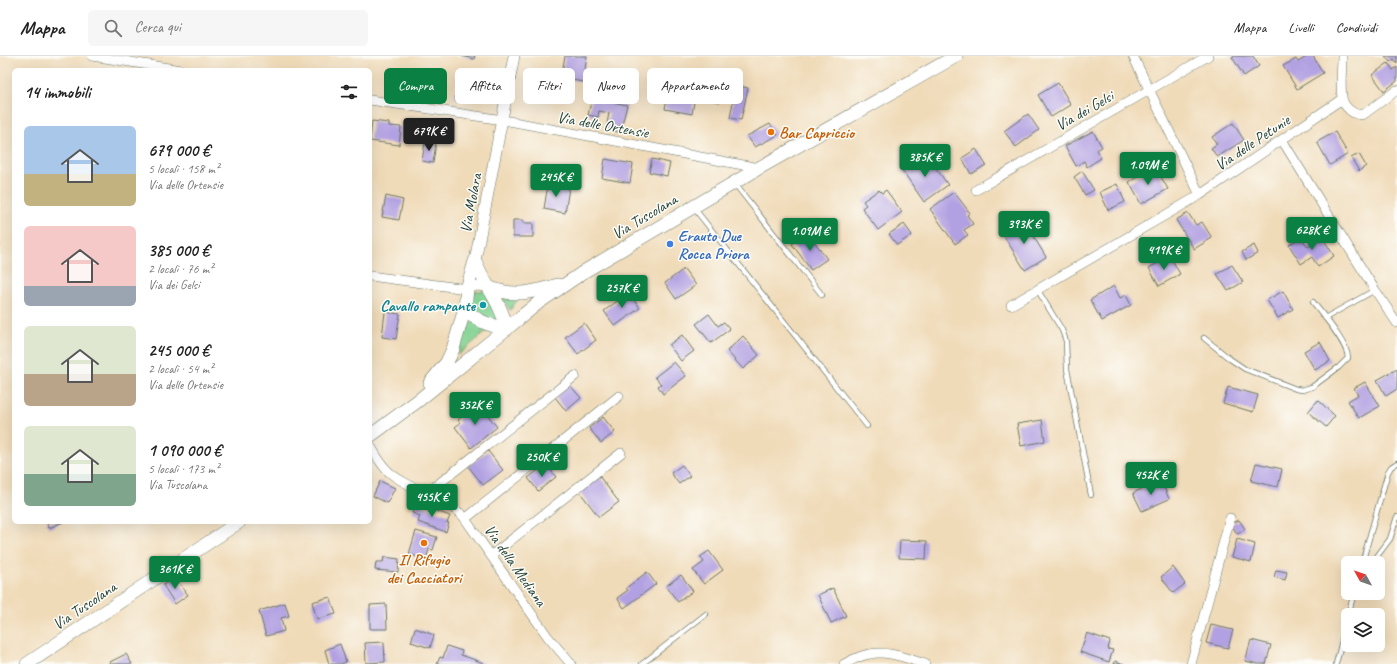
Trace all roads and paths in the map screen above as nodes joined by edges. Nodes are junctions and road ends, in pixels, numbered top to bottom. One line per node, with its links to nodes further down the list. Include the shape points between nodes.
1 (92, 56): 7 (street)
2 (514, 56): 12 (street, Via Molara)
3 (956, 56): 14 (main road, Via Tuscolana)
4 (1133, 56): 9 (street)
5 (1208, 56): 9 (street, Via dei Gelsi)
6 (1342, 56): 10 (street)
7 (168, 68)
8 (1397, 90): 10 (street, via 1361,115 1351,112)
9 (1149, 91): 16 (street, Via dei Gelsi); 17 (street)
10 (1342, 99): 13 (street, Via delle Petunie)
11 (372, 100): 12 (street, Via delle Ortensie)
12 (503, 120): 14 (street, Via delle Ortensie); 19 (street, Via Molara)
13 (1282, 140): 17 (street, Via delle Petunie); 25 (street)
14 (759, 168): 15 (main road, Via Tuscolana)
15 (734, 183): 18 (main road, Via Tuscolana); 26 (lane)
16 (976, 190)
17 (1200, 194): 24 (street, Via delle Petunie)
18 (693, 207): 21 (main road, Via Tuscolana); 37 (lane)
19 (475, 261): 22 (main road); 23 (main road)
20 (372, 276): 23 (street)
21 (568, 282): 22 (main road, via 522,294); 32 (main road, Via Tuscolana)
22 (488, 287): 23 (street, via 476,286); 32 (main road, via 500,307)
23 (467, 289): 29 (main road)
24 (1037, 289): 28 (street, Via delle Petunie); 43 (lane, via 1066,341 1067,369)
25 (1375, 290): 30 (lane); 31 (street)
26 (822, 295)
27 (1313, 302): 30 (lane)
28 (1011, 305)
29 (465, 308): 32 (main road, via 479,321); 36 (main road, via 447,362 436,378)
30 (1325, 318): 33 (lane, via 1344,345 1348,358 1315,384 1302,390 1290,388 1245,369)
31 (1397, 323)
32 (507, 329): 36 (main road, Via Tuscolana)
33 (1204, 338)
34 (575, 376): 42 (street)
35 (619, 396): 46 (street)
36 (395, 418): 38 (main road, Via Tuscolana)
37 (867, 426)
38 (372, 435)
39 (372, 448): 42 (street, Via della Mediana, via 389,472)
40 (621, 453): 48 (street)
41 (1397, 463): 49 (lane, via 1391,466 1388,472)
42 (427, 493): 46 (street, Via della Mediana, via 455,509)
43 (1091, 496)
44 (1397, 517): 50 (lane, via 1390,539)
45 (1230, 518): 58 (street)
46 (465, 519): 48 (street, Via della Mediana)
47 (236, 524): 53 (main road, Via Tuscolana)
48 (491, 556): 54 (street, Via della Mediana, via 548,637)
49 (1364, 556)
50 (1377, 556)
51 (706, 614): 55 (lane)
52 (1341, 644): 59 (lane)
53 (27, 664)
54 (572, 664)
55 (642, 664)
56 (844, 664): 57 (street, via 874,653)
57 (925, 664)
58 (1191, 664)
59 (1336, 664)

